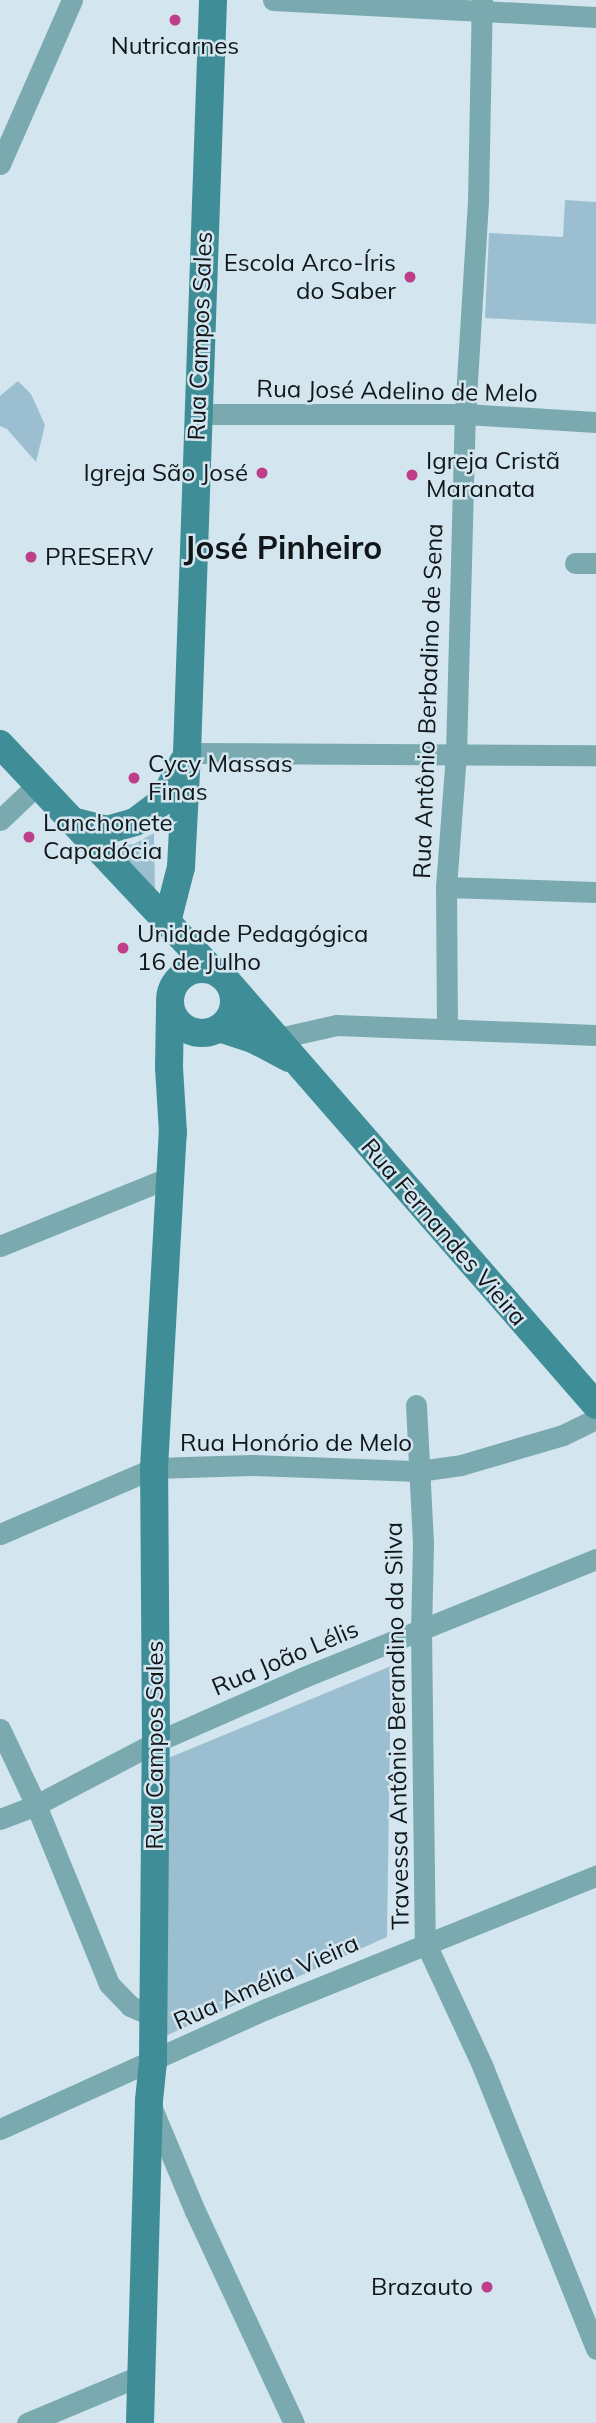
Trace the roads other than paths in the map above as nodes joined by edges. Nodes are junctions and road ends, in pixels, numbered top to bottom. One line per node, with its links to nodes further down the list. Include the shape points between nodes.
1 (72, 0): 6 (street)
2 (213, 0): 7 (street, Rua Campos Sales)
3 (272, 0): 4 (street)
4 (482, 4): 5 (street); 8 (street, Rua Antônio Berbadino de Sena, via 478,201)
5 (596, 17)
6 (0, 164)
7 (197, 414): 8 (street, Rua José Adelino de Melo); 11 (street, Rua Campos Sales)
8 (465, 414): 9 (street, Rua José Adelino de Melo); 12 (street, Rua Antônio Berbadino de Sena)
9 (596, 422)
10 (0, 744): 14 (street)
11 (187, 753): 12 (street); 16 (street, via 162,802 149,815 107,830); 19 (street, Rua Campos Sales, via 181,867)
12 (456, 753): 13 (street); 17 (street, Rua Antônio Berbadino de Sena)
13 (596, 755)
14 (37, 785): 15 (street); 16 (street)
15 (0, 820)
16 (71, 821): 19 (street)
17 (446, 887): 18 (street); 23 (street, Rua Antônio Berbadino de Sena)
18 (596, 892)
19 (168, 924): 20 (street); 22 (street, Rua Campos Sales)
20 (211, 970): 21 (street); 22 (street, via 190,970 174,985)
21 (232, 987): 24 (street, via 232,1015); 26 (street, Rua Fernandes Vieira)
22 (170, 1001): 24 (street, via 182,1027); 27 (street, Rua Campos Sales)
23 (447, 1028): 25 (street); 26 (street, via 336,1025)
24 (206, 1030): 26 (street, Rua Fernandes Vieira); 27 (street)
25 (596, 1035)
26 (285, 1048): 31 (street, Rua Fernandes Vieira)
27 (169, 1067): 28 (street, Rua Campos Sales)
28 (170, 1177): 29 (street); 33 (street, Rua Campos Sales)
29 (0, 1246)
30 (416, 1405): 34 (street, Travessa Antônio Berandino da Silva)
31 (596, 1405)
32 (596, 1419): 34 (street, Rua Honório de Melo, via 564,1435 461,1465)
33 (154, 1468): 34 (street, Rua Honório de Melo, via 252,1465); 35 (street, Rua Honório de Melo); 39 (street, Rua Campos Sales)
34 (419, 1471): 37 (street, Travessa Antônio Berandino da Silva)
35 (0, 1534)
36 (596, 1559): 37 (street, Rua João Lélis)
37 (421, 1630): 39 (street, Rua João Lélis); 43 (street, Travessa Antônio Berandino da Silva)
38 (0, 1729): 40 (street)
39 (156, 1742): 40 (street, Rua João Lélis); 44 (street, Rua Campos Sales)
40 (36, 1805): 41 (street, Rua João Lélis); 44 (street, via 109,1984 130,2006)
41 (0, 1819)
42 (596, 1876): 43 (street, Rua Amélia Vieira)
43 (425, 1942): 45 (street, Rua Amélia Vieira); 48 (street, Travessa Antônio Berandino da Silva, via 482,2066)
44 (153, 2016): 45 (street, Rua Campos Sales)
45 (153, 2061): 46 (street, Rua Campos Sales); 47 (street, Rua Amélia Vieira)
46 (149, 2100): 49 (street, Rua Campos Sales); 52 (street)
47 (0, 2129)
48 (596, 2349)
49 (142, 2375): 50 (street); 51 (street, Rua Campos Sales)
50 (27, 2423)
51 (140, 2423)
52 (293, 2423)

